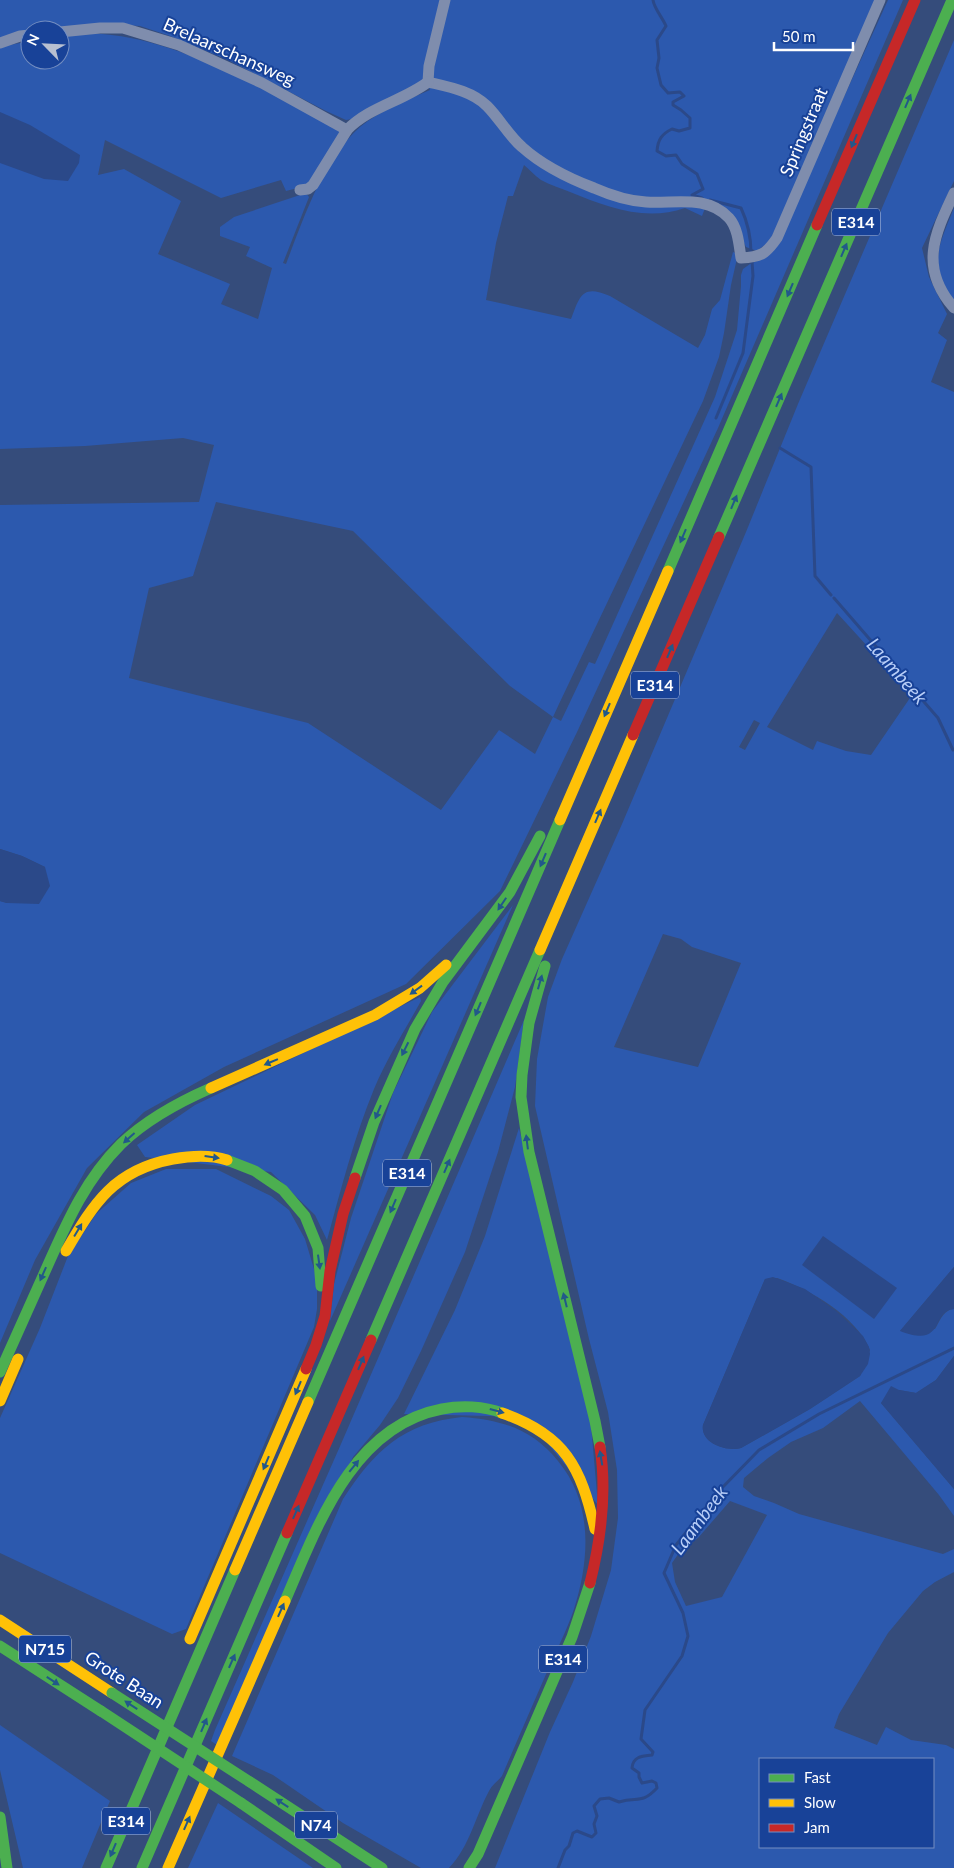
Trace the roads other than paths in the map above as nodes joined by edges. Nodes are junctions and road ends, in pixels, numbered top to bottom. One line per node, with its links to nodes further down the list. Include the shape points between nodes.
1 (445, 0): 8 (street, via 428,66)
2 (880, 0): 8 (street, Springstraat, via 777,238 765,253 756,257 741,258 735,228 714,208 689,201 637,201 563,175 539,161 514,140 476,97)
3 (916, 0): 13 (highway, E314, one-way to 13)
4 (952, 0): 17 (highway, E314, one-way to 4)
5 (70, 31): 9 (street, Brelaarschansweg, via 123,28 179,45 262,83)
6 (20, 36): 7 (street)
7 (0, 43)
8 (428, 82): 9 (street, via 379,108)
9 (347, 130): 10 (street, via 317,179 308,189)
10 (300, 190)
11 (954, 193): 12 (street, via 938,226 932,263 941,289)
12 (954, 308)
13 (634, 650): 14 (highway, E314, via 607,688); 34 (highway, E314, one-way to 34)
14 (560, 792)
15 (544, 826): 16 (highway, E314, one-way to 16, via 519,877)
16 (490, 921): 18 (highway, E314, one-way to 18, via 443,982 415,1029 374,1122 343,1214 321,1332); 19 (highway, E314, one-way to 19, via 442,970 402,1001 364,1021 196,1094 172,1106 127,1138 90,1181 75,1205)
17 (551, 925): 21 (highway, E314, one-way to 17, via 603,1507 600,1449 528,1152 521,1097 529,1023 549,958); 35 (highway, E314, one-way to 17)
18 (310, 1359): 20 (highway, E314, one-way to 18, via 65,1252 96,1203 121,1179 138,1169 183,1156 223,1159 254,1169 286,1191 305,1217 318,1252 321,1282); 24 (highway, E314, one-way to 24)
19 (0, 1372)
20 (0, 1401)
21 (598, 1539): 31 (highway, E314, via 587,1597 572,1637); 36 (highway, E314, one-way to 21, via 320,1520 341,1482 388,1432 422,1414 448,1408 493,1410 517,1417 552,1440 573,1463 585,1487)
22 (0, 1620): 26 (highway, Grote Baan / N715, one-way to 22, bridge)
23 (0, 1646): 28 (highway, N715, one-way to 28, bridge)
24 (185, 1650)
25 (158, 1712): 27 (highway)
26 (180, 1737): 38 (highway, N74, one-way to 26, bridge)
27 (143, 1748)
28 (170, 1757): 37 (highway, N74, bridge)
29 (0, 1817): 32 (highway)
30 (113, 1823): 33 (highway, E314)
31 (478, 1854): 39 (highway); 40 (highway, E314); 41 (highway, E314)
32 (8, 1868)
33 (94, 1868)
34 (106, 1868)
35 (142, 1868)
36 (168, 1868)
37 (336, 1868)
38 (382, 1868)
39 (458, 1868)
40 (469, 1868)
41 (476, 1868)

